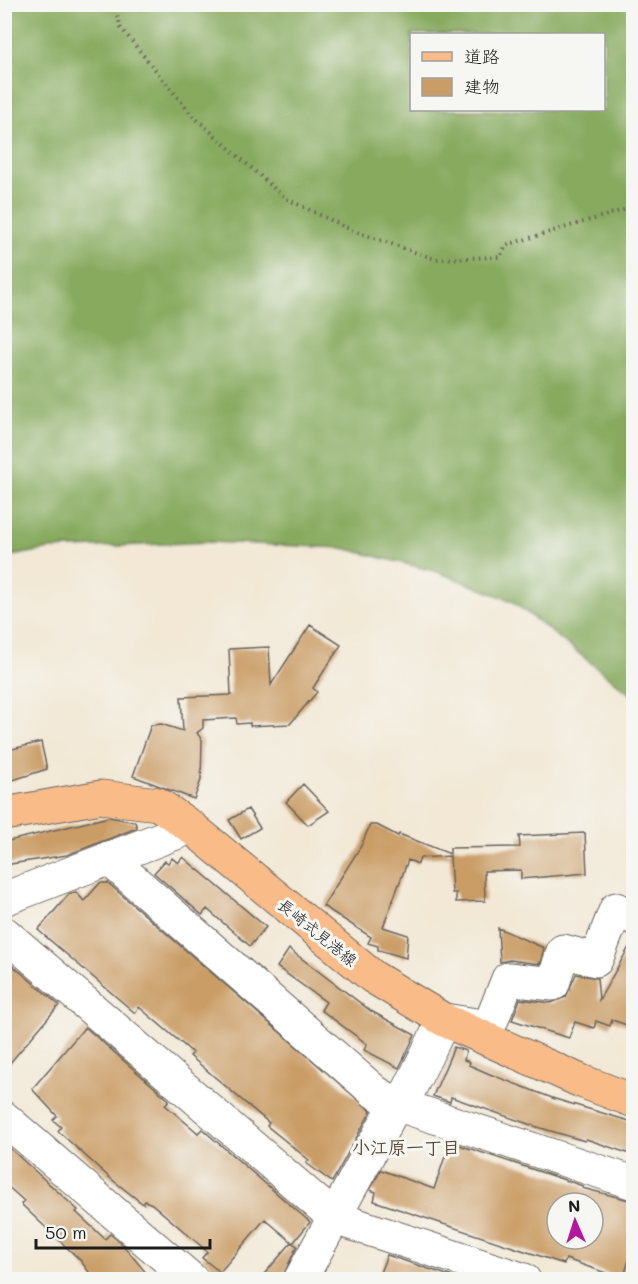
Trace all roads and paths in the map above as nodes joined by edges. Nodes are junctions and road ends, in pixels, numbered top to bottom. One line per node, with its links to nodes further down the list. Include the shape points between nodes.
1 (114, 4): 2 (path, via 121,28 192,115 285,198 351,230 435,259 500,257 506,245)
2 (633, 207)
3 (4, 814): 4 (main road, 長崎式見港線, via 101,797 158,804)
4 (191, 827): 5 (street); 9 (main road, 長崎式見港線, via 373,977)
5 (108, 858): 6 (street); 11 (street, via 375,1092)
6 (4, 899)
7 (633, 918): 9 (street, via 616,909 596,960 563,951 553,984 508,979 489,1027)
8 (4, 933): 14 (street)
9 (444, 1020): 10 (main road, 長崎式見港線, via 581,1082); 11 (street, via 408,1092)
10 (633, 1101)
11 (396, 1104): 13 (street); 14 (street)
12 (4, 1118): 15 (street)
13 (633, 1183)
14 (335, 1218): 16 (street); 17 (street)
15 (192, 1280)
16 (300, 1280)
17 (524, 1280)

